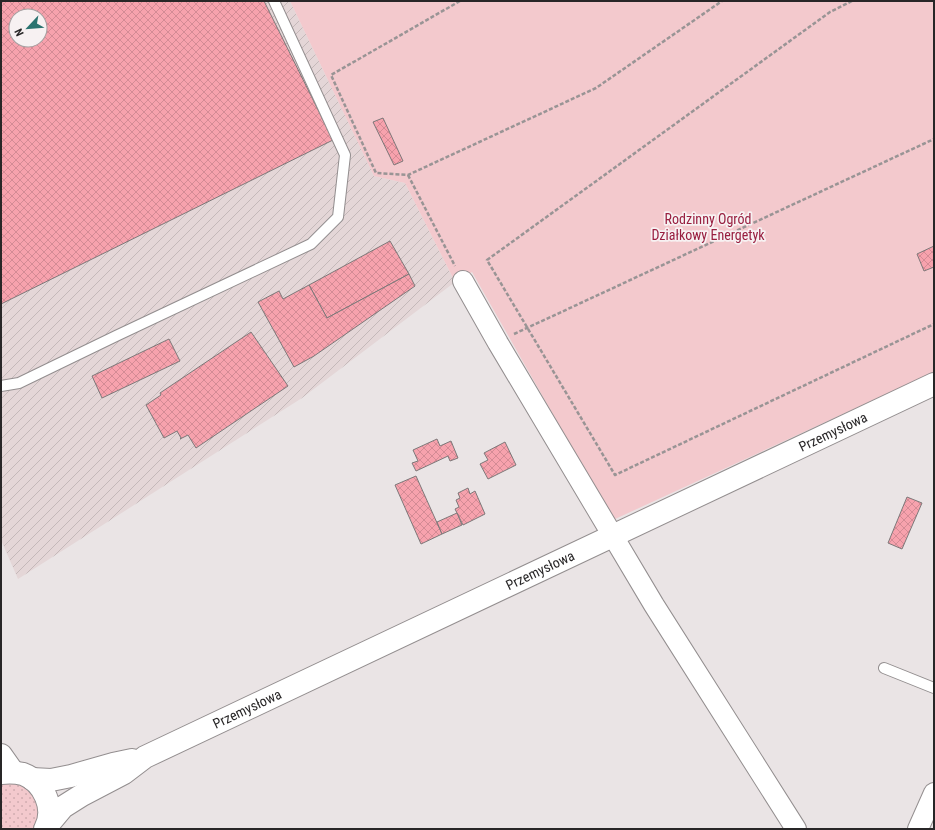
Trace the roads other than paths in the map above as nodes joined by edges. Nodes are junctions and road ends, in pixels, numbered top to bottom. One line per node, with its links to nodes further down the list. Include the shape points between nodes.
1 (274, 1): 4 (lane, via 345,155 338,217 312,244 19,383)
2 (463, 281): 5 (street)
3 (934, 384): 5 (main road, Przemysłowa)
4 (1, 386)
5 (613, 536): 8 (main road, Przemysłowa); 12 (street)
6 (884, 668): 7 (lane)
7 (934, 688)
8 (145, 757): 9 (main road, Przemysłowa, via 51,780); 11 (main road, Przemysłowa, via 124,773 63,807)
9 (12, 770): 11 (main road, via 40,786 46,795 49,816)
10 (934, 793): 13 (street)
11 (46, 827)
12 (796, 829)
13 (918, 829)

